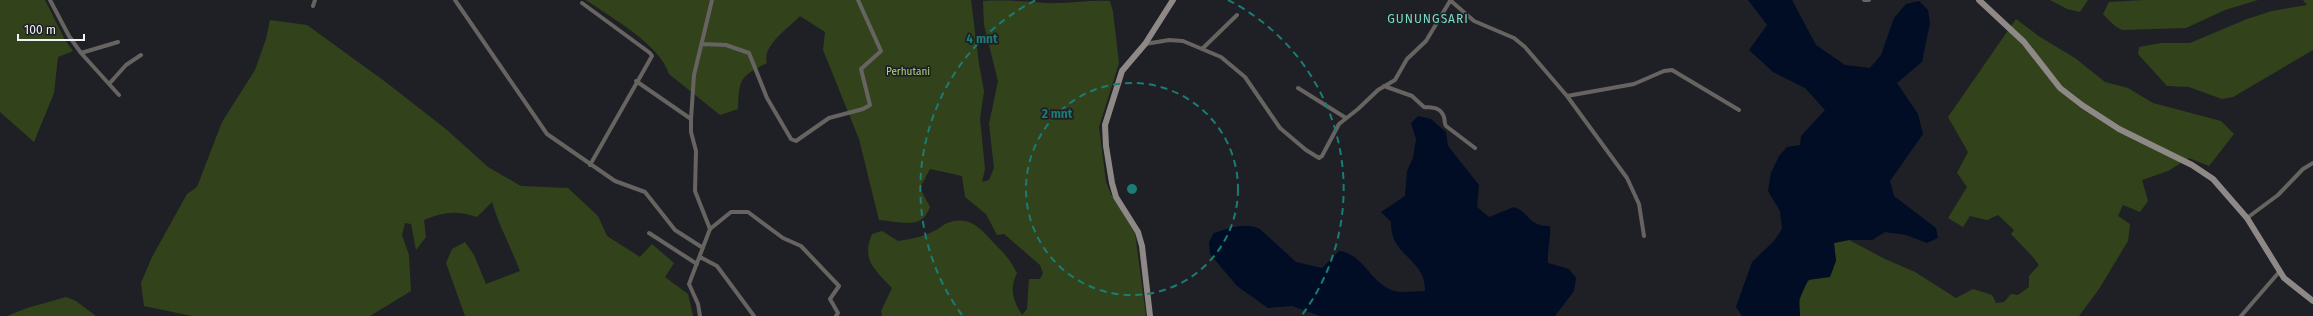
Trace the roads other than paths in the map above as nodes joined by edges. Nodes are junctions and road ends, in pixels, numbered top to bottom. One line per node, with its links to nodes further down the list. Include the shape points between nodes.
1 (50, 0): 18 (street)
2 (316, 0): 12 (street)
3 (455, 0): 31 (street, via 540,126 547,134)
4 (712, 0): 15 (street)
5 (858, 0): 15 (street, via 881,51 861,69 870,105 829,118 796,141 791,139 767,98 749,53 726,45)
6 (1173, 0): 16 (street)
7 (1450, 0): 22 (street, via 1426,41 1408,59 1395,80); 25 (street, via 1474,21 1514,38 1525,46)
8 (1864, 0): 9 (street)
9 (1869, 0)
10 (1979, 0): 32 (street, via 2024,42 2060,88 2119,129 2201,170 2218,184)
11 (582, 3): 20 (street, via 652,54)
12 (313, 6)
13 (1237, 15): 17 (street)
14 (118, 42): 18 (street)
15 (702, 44): 28 (street, via 694,75)
16 (1145, 44): 17 (street, via 1169,40 1183,41); 44 (street, via 1122,71 1107,112 1105,134 1116,197 1135,226 1142,246)
17 (1202, 49): 27 (street, via 1221,57 1239,71 1280,128 1317,157 1322,156 1339,124)
18 (81, 53): 21 (street)
19 (141, 55): 21 (street, via 126,65)
20 (636, 81): 28 (street); 31 (street)
21 (109, 84): 24 (street)
22 (1384, 86): 27 (street); 29 (street, via 1412,96 1425,108 1440,110 1446,126)
23 (1298, 88): 27 (street)
24 (119, 95)
25 (1567, 96): 26 (street, via 1634,84 1672,70); 35 (street, via 1627,178 1639,204)
26 (1739, 110)
27 (1346, 118)
28 (691, 119): 33 (street, via 691,132 696,151 695,191)
29 (1475, 148)
30 (2313, 163): 32 (street, via 2303,169 2278,195)
31 (590, 165): 36 (street, via 616,182 645,192 675,230)
32 (2247, 218): 39 (street)
33 (710, 229): 36 (street); 43 (street, via 731,212 744,210 783,238 801,246 839,286 830,298 837,312)
34 (649, 233): 38 (street)
35 (1644, 236)
36 (703, 248): 37 (street)
37 (700, 257): 38 (street); 42 (street, via 717,266)
38 (697, 264): 41 (street, via 689,284 698,304)
39 (2280, 271): 40 (street, via 2289,283); 45 (street)
40 (2313, 301)
41 (700, 316)
42 (754, 316)
43 (836, 316)
44 (1150, 316)
45 (2241, 316)

